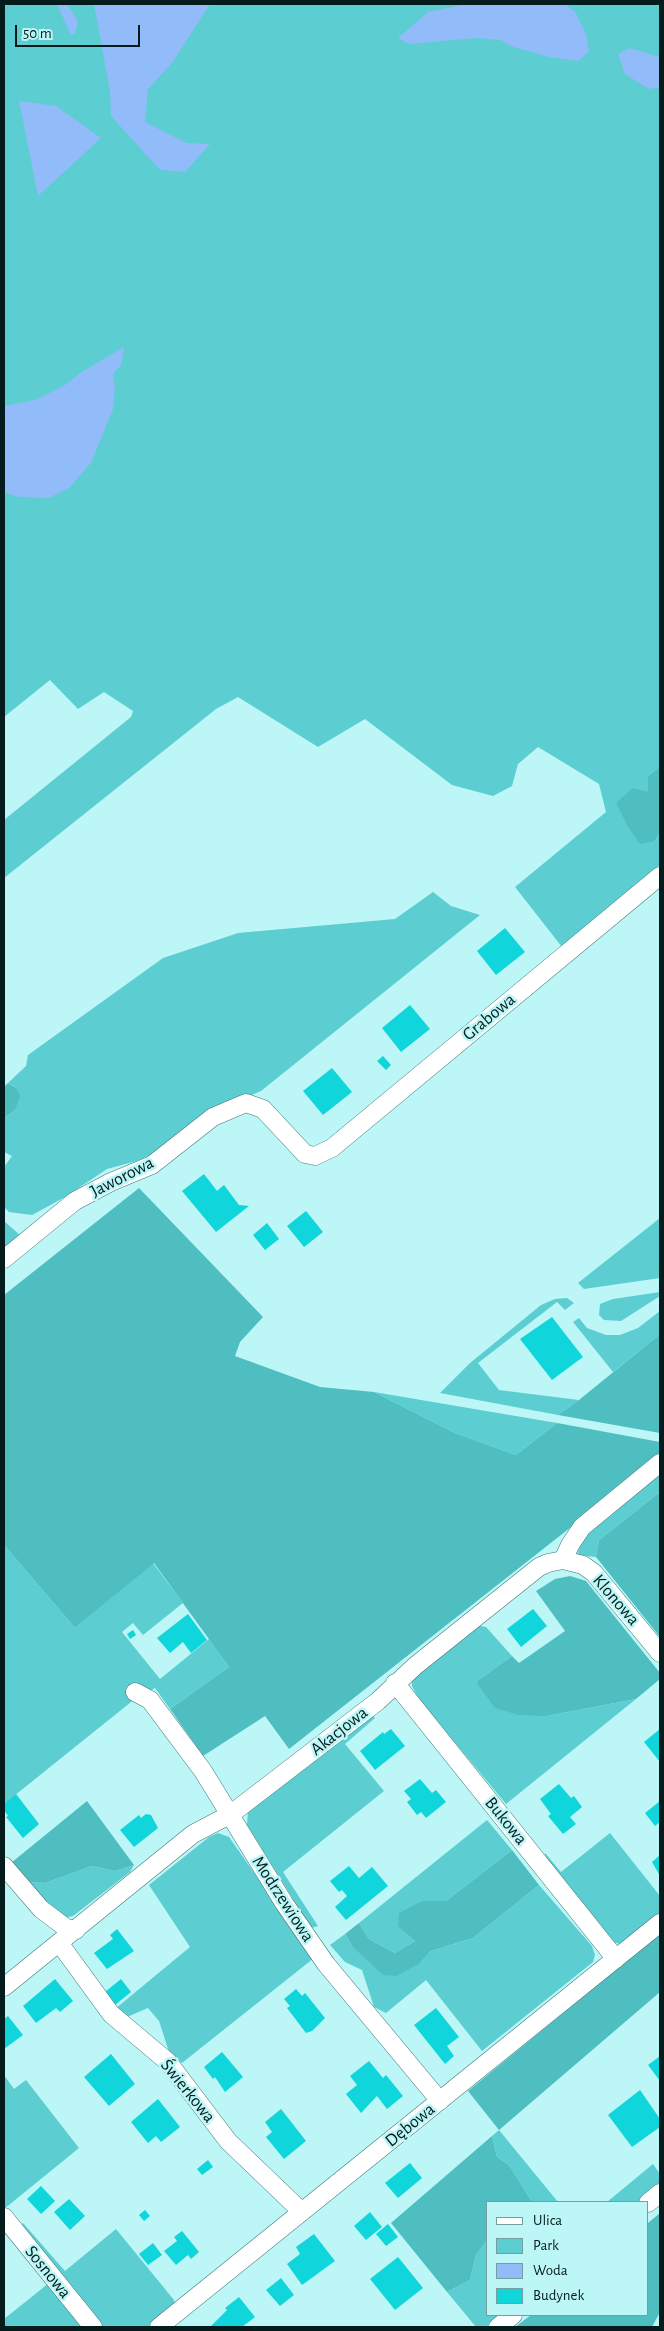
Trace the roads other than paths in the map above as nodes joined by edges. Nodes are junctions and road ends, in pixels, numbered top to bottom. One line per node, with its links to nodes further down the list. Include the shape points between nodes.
1 (660, 876): 2 (street, Grabowa, via 332,1148 315,1156 305,1154 263,1109)
2 (246, 1103): 3 (street, Jaworowa, via 213,1117 152,1165 75,1201)
3 (4, 1259)
4 (660, 1463): 5 (street, via 582,1527)
5 (563, 1560): 6 (street, Klonowa, via 583,1565 594,1573); 7 (street, Akacjowa, via 539,1567)
6 (660, 1652)
7 (395, 1683): 9 (street, Akacjowa, via 378,1700); 14 (street, Bukowa)
8 (135, 1692): 9 (street, Modrzewiowa, via 150,1700)
9 (231, 1814): 12 (street, Akacjowa, via 193,1834); 16 (street, Modrzewiowa, via 284,1903 326,1964)
10 (4, 1866): 12 (street, via 40,1909 66,1928)
11 (660, 1923): 14 (street, Dębowa)
12 (76, 1930): 13 (street, Akacjowa)
13 (60, 1944): 15 (street, Akacjowa); 19 (street, Świerkowa, via 111,2014 168,2062 228,2141)
14 (616, 1959): 16 (street, Dębowa)
15 (4, 1987)
16 (440, 2101): 19 (street, Dębowa)
17 (660, 2193): 18 (street)
18 (649, 2202)
19 (302, 2212): 23 (street, Dębowa)
20 (4, 2217): 22 (street, Sosnowa)
21 (512, 2316): 24 (street)
22 (92, 2327)
23 (159, 2327)
24 (498, 2327)

